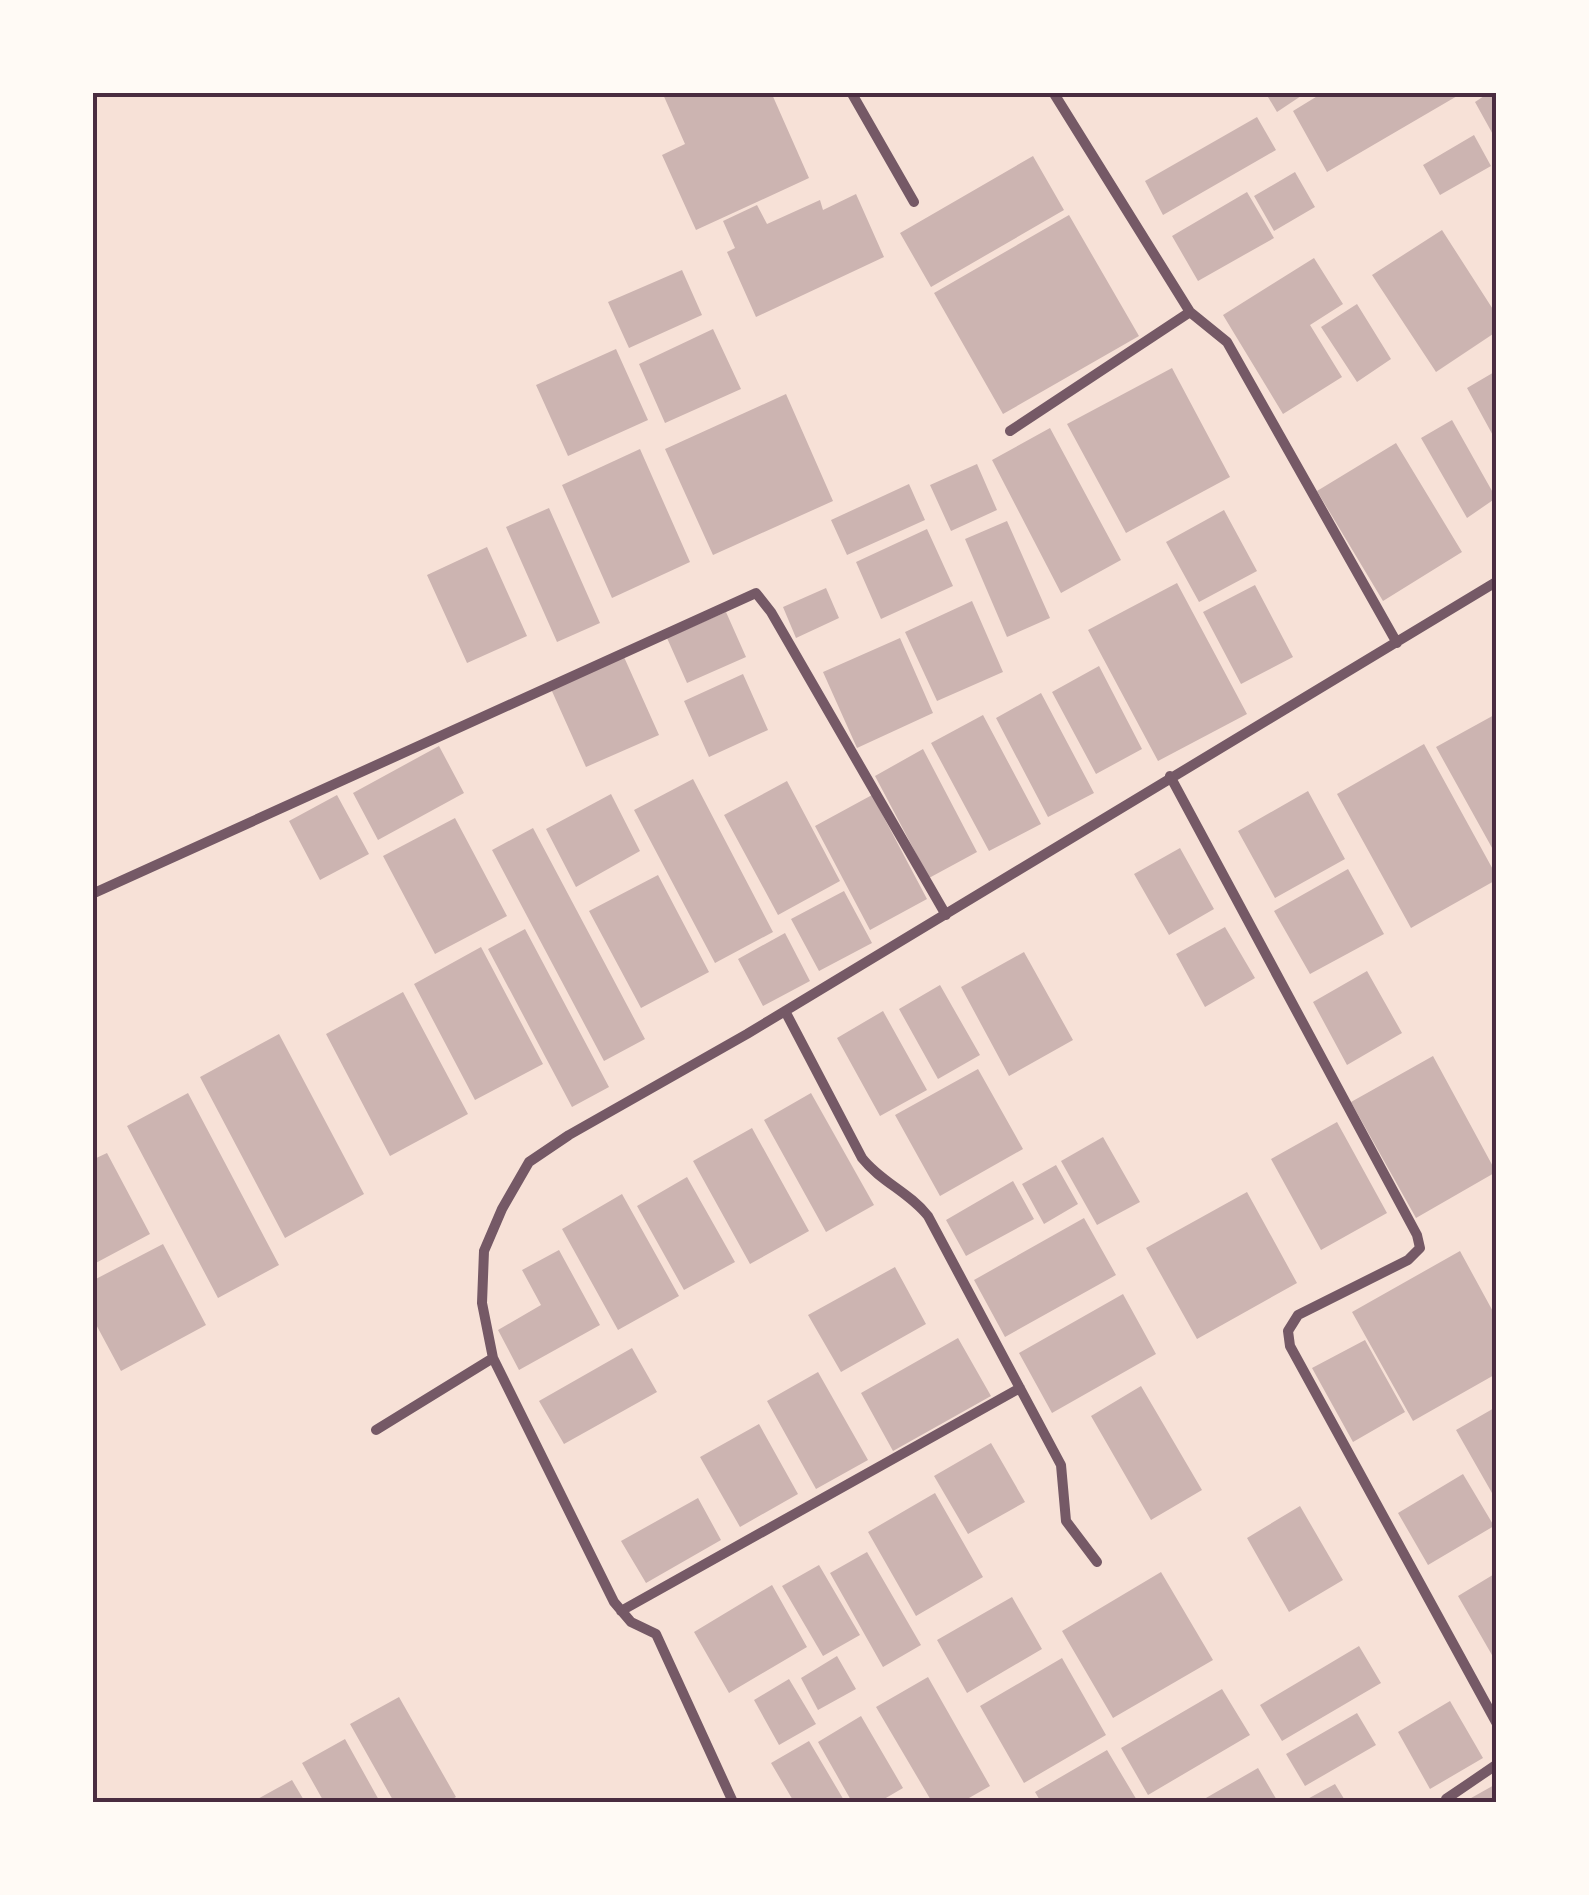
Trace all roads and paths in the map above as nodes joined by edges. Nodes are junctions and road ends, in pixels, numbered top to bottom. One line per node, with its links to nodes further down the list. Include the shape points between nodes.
1 (851, 92): 3 (street)
2 (1053, 92): 4 (street)
3 (914, 202)
4 (1190, 312): 5 (street); 7 (street, via 1227,342)
5 (1010, 430)
6 (1496, 582): 7 (street)
7 (1396, 643): 8 (street)
8 (1170, 776): 10 (street); 17 (street, via 1418,1235 1420,1248 1408,1260 1298,1315 1288,1330 1290,1346)
9 (92, 894): 10 (street, via 756,593)
10 (946, 915): 11 (street)
11 (785, 1011): 12 (street, via 529,1162 484,1251 482,1302); 13 (street, via 862,1158 928,1216)
12 (493, 1358): 14 (street); 16 (street)
13 (1020, 1388): 15 (street, via 1062,1465 1066,1520); 16 (street)
14 (376, 1430)
15 (1096, 1562)
16 (621, 1611): 20 (street, via 656,1634)
17 (1496, 1722)
18 (1496, 1765): 19 (street)
19 (1446, 1799)
20 (733, 1802)

